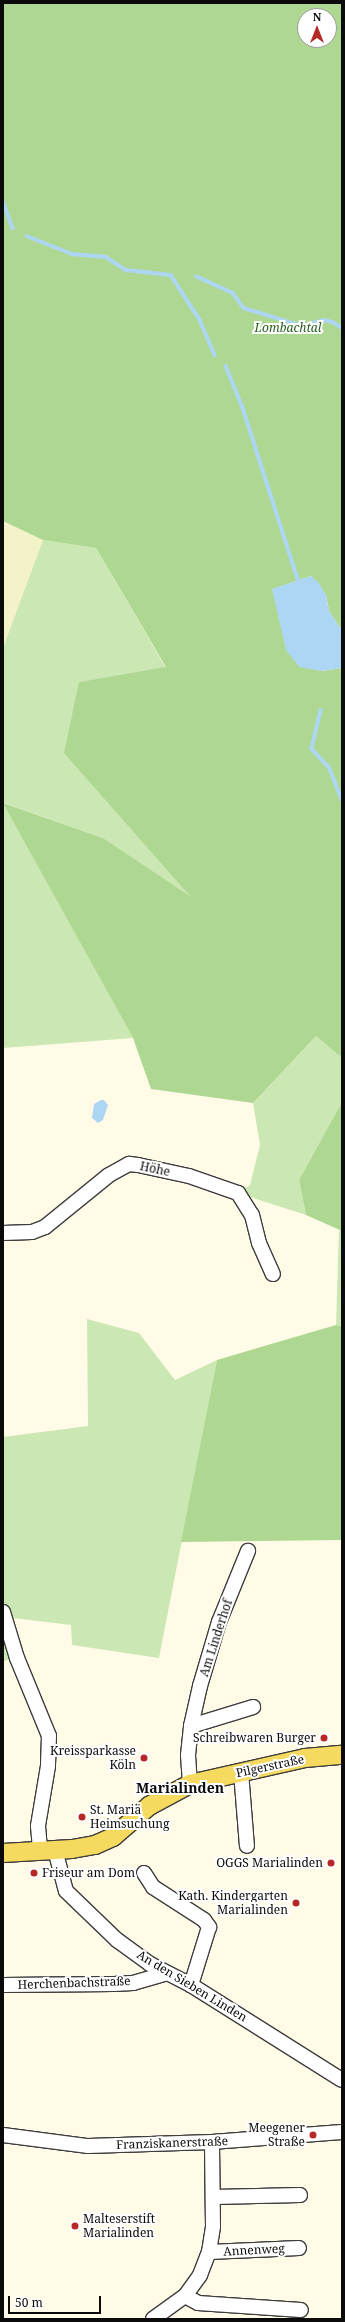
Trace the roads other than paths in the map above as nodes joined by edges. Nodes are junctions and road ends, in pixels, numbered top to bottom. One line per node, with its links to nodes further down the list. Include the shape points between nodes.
1 (3, 1234): 2 (street, Höhe, via 32,1232 45,1227 109,1175 129,1164 138,1165 189,1176 238,1193 252,1215 259,1243)
2 (273, 1274)
3 (248, 1551): 6 (street, Am Linderhof, via 219,1622)
4 (3, 1612): 11 (street, An den Sieben Linden, via 17,1658 49,1736 38,1826)
5 (253, 1707): 6 (street)
6 (191, 1726): 9 (street, Am Linderhof, via 188,1755)
7 (342, 1755): 8 (main road, Pilgerstraße, via 305,1758)
8 (241, 1772): 9 (main road, Pilgerstraße); 10 (street)
9 (190, 1784): 11 (main road, Pilgerstraße, via 149,1806 113,1837 102,1843)
10 (247, 1846)
11 (47, 1850): 12 (main road, Pilgerstraße); 14 (street, An den Sieben Linden, via 66,1891 117,1940)
12 (3, 1853)
13 (144, 1873): 16 (street, via 153,1887 204,1920 209,1927)
14 (167, 1973): 15 (street, Herchenbachstraße, via 133,1983); 16 (street, An den Sieben Linden)
15 (3, 1985)
16 (191, 1985): 17 (street, An den Sieben Linden)
17 (342, 2080)
18 (342, 2132): 20 (street, Franziskanerstraße)
19 (3, 2135): 20 (street, Franziskanerstraße, via 88,2146)
20 (212, 2142): 21 (street)
21 (214, 2196): 22 (street); 24 (street)
22 (300, 2196)
23 (298, 2248): 24 (street, Annenweg)
24 (209, 2252): 25 (street, via 200,2275)
25 (185, 2296): 26 (street, via 198,2303); 27 (street)
26 (301, 2310)
27 (153, 2319)

